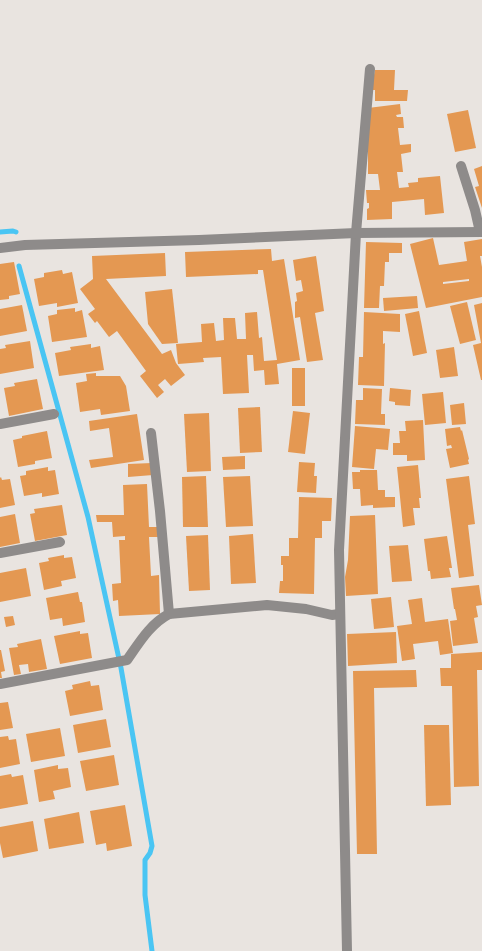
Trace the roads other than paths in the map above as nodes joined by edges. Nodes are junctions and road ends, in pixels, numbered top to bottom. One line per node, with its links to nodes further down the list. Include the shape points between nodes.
1 (370, 69): 4 (street)
2 (461, 166): 3 (street)
3 (481, 232): 4 (street)
4 (356, 233): 5 (street); 12 (street, via 339,550)
5 (0, 248)
6 (54, 414): 7 (street)
7 (0, 424)
8 (151, 433): 11 (street)
9 (60, 542): 10 (street)
10 (0, 553)
11 (169, 614): 12 (street, via 268,605); 13 (street, via 145,635 127,660)
12 (339, 614): 14 (street)
13 (0, 684)
14 (347, 951)

